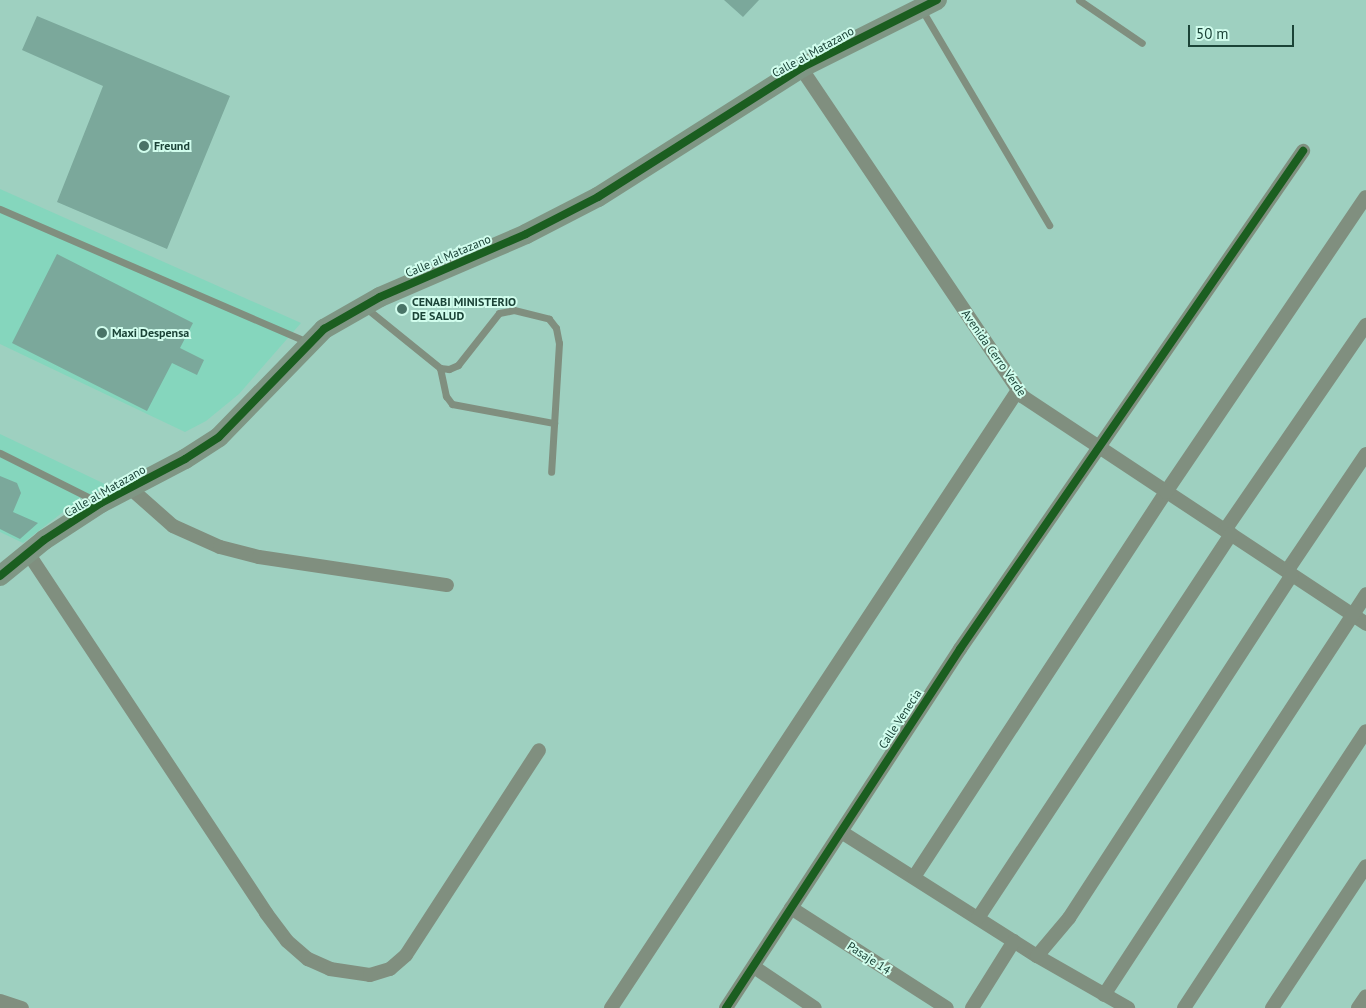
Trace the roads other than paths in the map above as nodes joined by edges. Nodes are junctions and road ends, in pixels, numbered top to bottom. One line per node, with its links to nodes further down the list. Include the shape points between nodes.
1 (1079, 0): 3 (lane)
2 (929, 4): 4 (street, Calle al Matazano); 8 (lane)
3 (1142, 43)
4 (801, 68): 9 (street, Calle al Matazano, via 598,197 526,234); 13 (street, Avenida Cerro Verde)
5 (1303, 151): 15 (street, Calle Venecia)
6 (1366, 198): 20 (street)
7 (0, 209): 11 (lane)
8 (1049, 225)
9 (364, 306): 11 (street, Calle al Matazano, via 324,329); 12 (lane)
10 (1366, 325): 22 (street)
11 (310, 343): 19 (street, Calle al Matazano, via 219,437)
12 (440, 368): 14 (lane, via 446,396 452,404); 14 (lane, via 458,365 499,313 514,310 548,319 556,328 560,343)
13 (1018, 390): 15 (street, Avenida Cerro Verde, via 1022,396); 44 (street)
14 (554, 423): 18 (lane)
15 (1098, 446): 20 (street, Avenida Cerro Verde); 32 (street, Calle Venecia, via 954,657)
16 (0, 453): 21 (lane)
17 (1366, 454): 24 (street)
18 (551, 472)
19 (130, 488): 21 (street, Calle al Matazano); 26 (street, via 173,526 220,547 259,557)
20 (1166, 492): 22 (street, Avenida Cerro Verde); 34 (street)
21 (101, 503): 23 (street, Calle al Matazano)
22 (1228, 532): 24 (street, Avenida Cerro Verde); 36 (street)
23 (28, 553): 25 (street, Calle al Matazano); 31 (street, via 266,914 287,941 308,959 330,970 370,975 390,969 406,955)
24 (1290, 573): 28 (street, Avenida Cerro Verde); 38 (street, via 1069,918)
25 (0, 576)
26 (447, 584)
27 (1366, 594): 28 (street)
28 (1352, 615): 29 (street, Avenida Cerro Verde); 40 (street)
29 (1366, 624)
30 (1366, 731): 50 (street)
31 (539, 750)
32 (842, 833): 34 (street); 35 (street, Calle Venecia)
33 (1366, 866): 51 (street)
34 (914, 877): 36 (street)
35 (791, 908): 39 (street, Calle Venecia); 47 (street, Pasaje 14)
36 (978, 918): 37 (street)
37 (1014, 941): 38 (street); 48 (street)
38 (1037, 956): 40 (street)
39 (754, 967): 45 (street, Calle Venecia); 46 (street)
40 (1104, 995): 49 (street)
41 (1366, 996): 52 (street)
42 (0, 1001): 43 (street)
43 (22, 1008)
44 (611, 1008)
45 (726, 1008)
46 (816, 1008)
47 (947, 1008)
48 (972, 1008)
49 (1128, 1008)
50 (1184, 1008)
51 (1272, 1008)
52 (1358, 1008)

